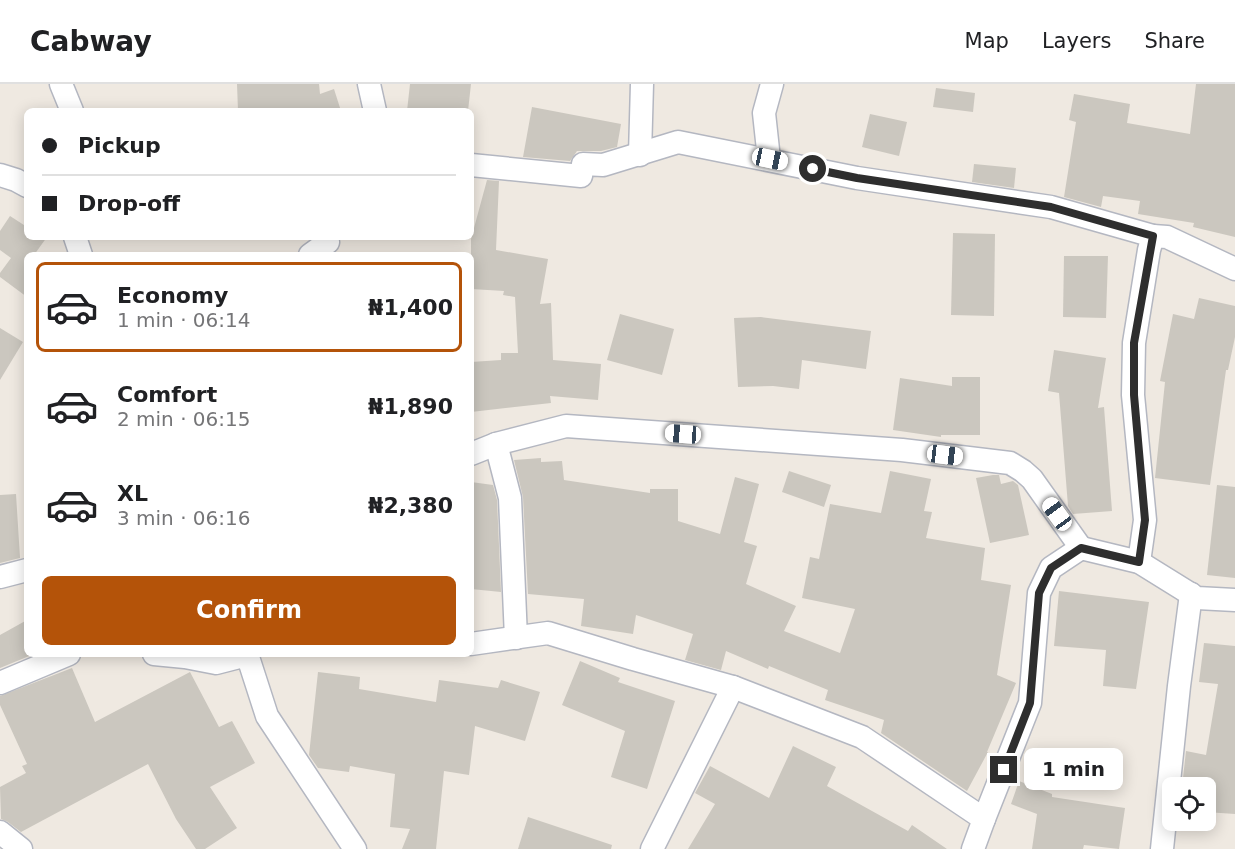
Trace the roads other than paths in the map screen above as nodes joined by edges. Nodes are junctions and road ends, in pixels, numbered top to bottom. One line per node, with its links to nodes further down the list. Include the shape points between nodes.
1 (62, 84): 5 (street)
2 (369, 84): 6 (street)
3 (642, 84): 7 (street)
4 (772, 84): 8 (street, via 764,114)
5 (71, 108)
6 (374, 108)
7 (640, 155): 8 (street, via 678,142); 9 (street, via 603,165 583,164 581,176)
8 (770, 159): 12 (street, via 857,178 1051,207)
9 (474, 165)
10 (0, 175): 11 (street)
11 (24, 184)
12 (1153, 236): 13 (street, via 1167,237); 17 (street, via 1134,343 1134,395 1145,520)
13 (1235, 269)
14 (496, 444): 15 (street); 16 (street, via 566,426 902,450 1010,463 1032,479); 22 (street, via 510,498)
15 (474, 453)
16 (1081, 548): 17 (street); 30 (street, via 1051,568 1039,593 1030,703)
17 (1139, 562): 20 (street)
18 (24, 571): 19 (street)
19 (0, 577)
20 (1191, 594): 21 (street, via 1197,598); 36 (street)
21 (1235, 600)
22 (516, 638): 23 (street); 29 (street, via 548,633)
23 (474, 644)
24 (62, 657): 28 (street)
25 (185, 657): 26 (street, via 216,663)
26 (239, 657)
27 (248, 657): 33 (street, via 267,716)
28 (0, 682)
29 (733, 687): 30 (street, via 862,737); 34 (street)
30 (984, 819): 35 (street)
31 (0, 832): 32 (street)
32 (21, 849)
33 (355, 849)
34 (652, 849)
35 (973, 849)
36 (1162, 849)

